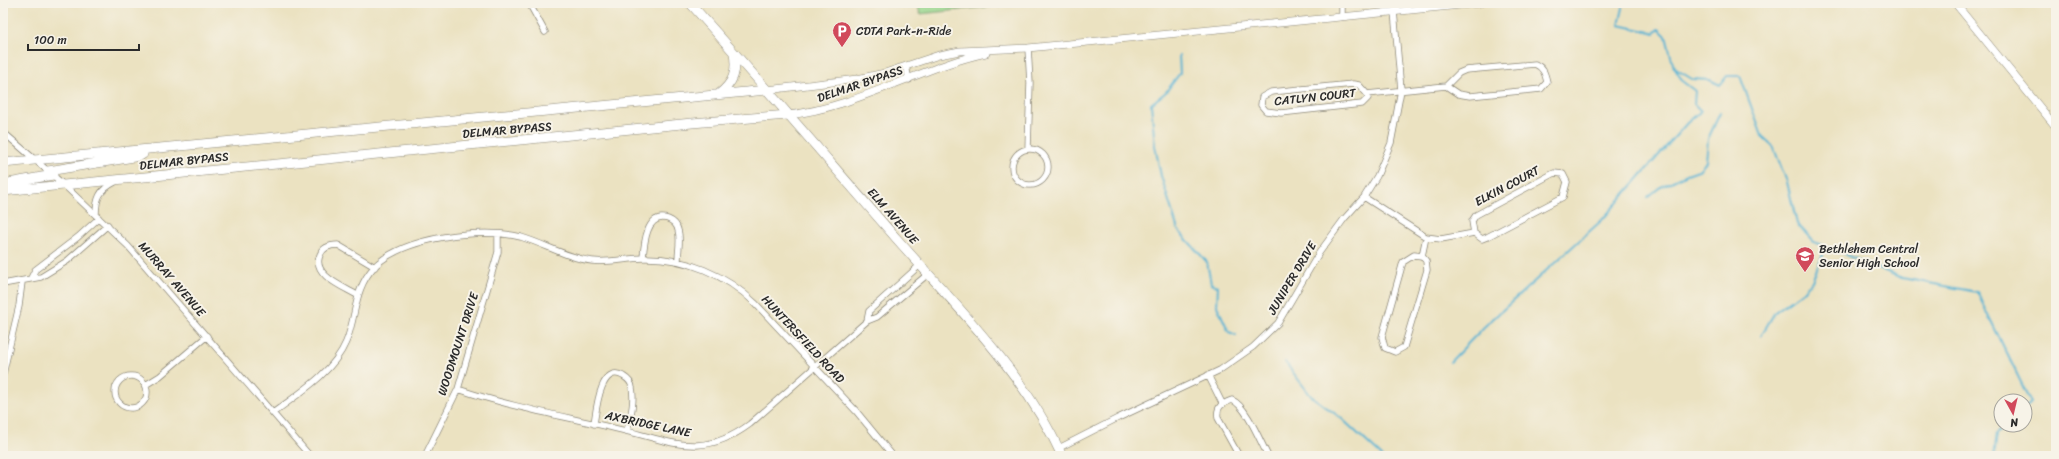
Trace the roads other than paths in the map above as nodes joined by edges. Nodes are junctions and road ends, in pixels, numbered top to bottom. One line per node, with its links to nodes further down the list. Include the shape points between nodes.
1 (530, 3): 8 (street)
2 (690, 3): 11 (main road, ELM AVENUE)
3 (1342, 3): 7 (street)
4 (1481, 3): 6 (street, DELMAR BYPASS)
5 (1955, 3): 20 (street)
6 (1394, 12): 7 (street, DELMAR BYPASS); 16 (street, JUNIPER DRIVE)
7 (1342, 17): 9 (street, DELMAR BYPASS)
8 (545, 32)
9 (1028, 48): 10 (street, DELMAR BYPASS); 23 (street)
10 (1004, 50): 12 (street, DELMAR BYPASS, via 960,51); 13 (street, DELMAR BYPASS, via 970,57)
11 (734, 52): 15 (main road, ELM AVENUE); 17 (main road, via 736,65 733,80)
12 (906, 66): 13 (street); 15 (street, DELMAR BYPASS, via 857,79)
13 (909, 80): 19 (street, DELMAR BYPASS, via 831,108)
14 (1446, 86): 14 (street, via 1458,94 1470,96 1541,89 1547,82 1544,70 1536,64 1466,70 1459,73); 16 (street, CATLYN COURT)
15 (767, 90): 17 (main road, DELMAR BYPASS); 19 (main road, ELM AVENUE)
16 (1401, 90): 18 (street, CATLYN COURT); 31 (street, JUNIPER DRIVE, via 1391,143 1377,176)
17 (719, 94): 22 (main road, DELMAR BYPASS)
18 (1367, 94): 18 (street, CATLYN COURT, via 1359,85 1353,84 1271,92 1262,97 1261,105 1266,111 1280,113 1362,104 1368,98)
19 (788, 115): 27 (main road, DELMAR BYPASS); 40 (main road, ELM AVENUE)
20 (2056, 127)
21 (3, 132): 24 (street, MURRAY AVENUE)
22 (149, 149): 24 (main road, DELMAR BYPASS); 26 (main road, via 140,156)
23 (1028, 149): 23 (street, via 1017,154 1012,165 1014,176 1023,184 1029,185 1041,181 1048,166 1044,155 1034,149)
24 (34, 160): 25 (main road, DELMAR BYPASS); 26 (street, MURRAY AVENUE)
25 (3, 163)
26 (50, 173): 28 (main road); 29 (street, MURRAY AVENUE)
27 (120, 180): 29 (main road, DELMAR BYPASS); 32 (street, via 100,192 96,202)
28 (3, 184)
29 (64, 184): 30 (main road, DELMAR BYPASS); 32 (street, MURRAY AVENUE)
30 (3, 191)
31 (1364, 196): 36 (street); 53 (street, JUNIPER DRIVE, via 1319,253 1278,323 1253,347)
32 (98, 216): 33 (street, MURRAY AVENUE); 43 (street, via 68,245 35,270)
33 (108, 225): 43 (street, via 52,271 41,277); 50 (street, MURRAY AVENUE)
34 (1474, 233): 34 (street, ELKIN COURT, via 1482,238 1487,237 1563,197 1566,182 1562,174 1554,173 1476,215 1472,221); 36 (street, ELKIN COURT, via 1441,239)
35 (498, 234): 38 (street, HUNTERSFIELD ROAD, via 520,237 591,261); 41 (street, HUNTERSFIELD ROAD, via 457,236 418,243 395,253); 55 (street, WOODMOUNT DRIVE, via 498,252)
36 (1426, 237): 37 (street)
37 (1422, 256): 37 (street, via 1410,256 1403,262 1382,337 1386,348 1392,351 1402,350 1407,339 1427,270 1426,261)
38 (643, 258): 39 (street, HUNTERSFIELD ROAD); 39 (street, via 650,226 656,220 665,218 671,220 678,230)
39 (678, 261): 51 (street, HUNTERSFIELD ROAD, via 718,276 744,292)
40 (920, 265): 42 (main road, ELM AVENUE); 46 (street, AXBRIDGE LANE)
41 (375, 267): 47 (street, HUNTERSFIELD ROAD); 47 (street, via 338,245 326,247 322,252 318,262 322,272)
42 (928, 274): 48 (street, AXBRIDGE LANE); 61 (main road, ELM AVENUE, via 1002,360 1037,411)
43 (31, 278): 44 (street)
44 (22, 283): 45 (street); 52 (street, via 20,306)
45 (3, 284)
46 (891, 291): 48 (street); 49 (street, AXBRIDGE LANE, via 869,311)
47 (357, 295): 57 (street, HUNTERSFIELD ROAD, via 348,337 336,360)
48 (898, 300): 49 (street, AXBRIDGE LANE, via 877,317)
49 (867, 321): 51 (street, AXBRIDGE LANE)
50 (207, 336): 54 (street); 57 (street, MURRAY AVENUE)
51 (814, 367): 59 (street, AXBRIDGE LANE, via 730,437 699,445 680,444); 60 (street, HUNTERSFIELD ROAD, via 856,411)
52 (3, 374)
53 (1208, 376): 56 (street); 61 (street, JUNIPER DRIVE)
54 (147, 384): 54 (street, via 137,377 123,378 116,387 119,403 129,408 140,406 145,401)
55 (458, 389): 58 (street, AXBRIDGE LANE, via 549,415); 63 (street, WOODMOUNT DRIVE)
56 (1222, 403): 66 (street, via 1218,408 1218,418); 67 (street, via 1236,401)
57 (273, 413): 62 (street, MURRAY AVENUE)
58 (594, 424): 59 (street, AXBRIDGE LANE); 59 (street, via 604,382 610,377 621,375 632,386 633,400)
59 (627, 431)
60 (888, 451): 64 (street); 65 (street, HUNTERSFIELD ROAD)
61 (1060, 452)
62 (310, 456)
63 (425, 456)
64 (882, 456)
65 (893, 456)
66 (1239, 456)
67 (1268, 456)

